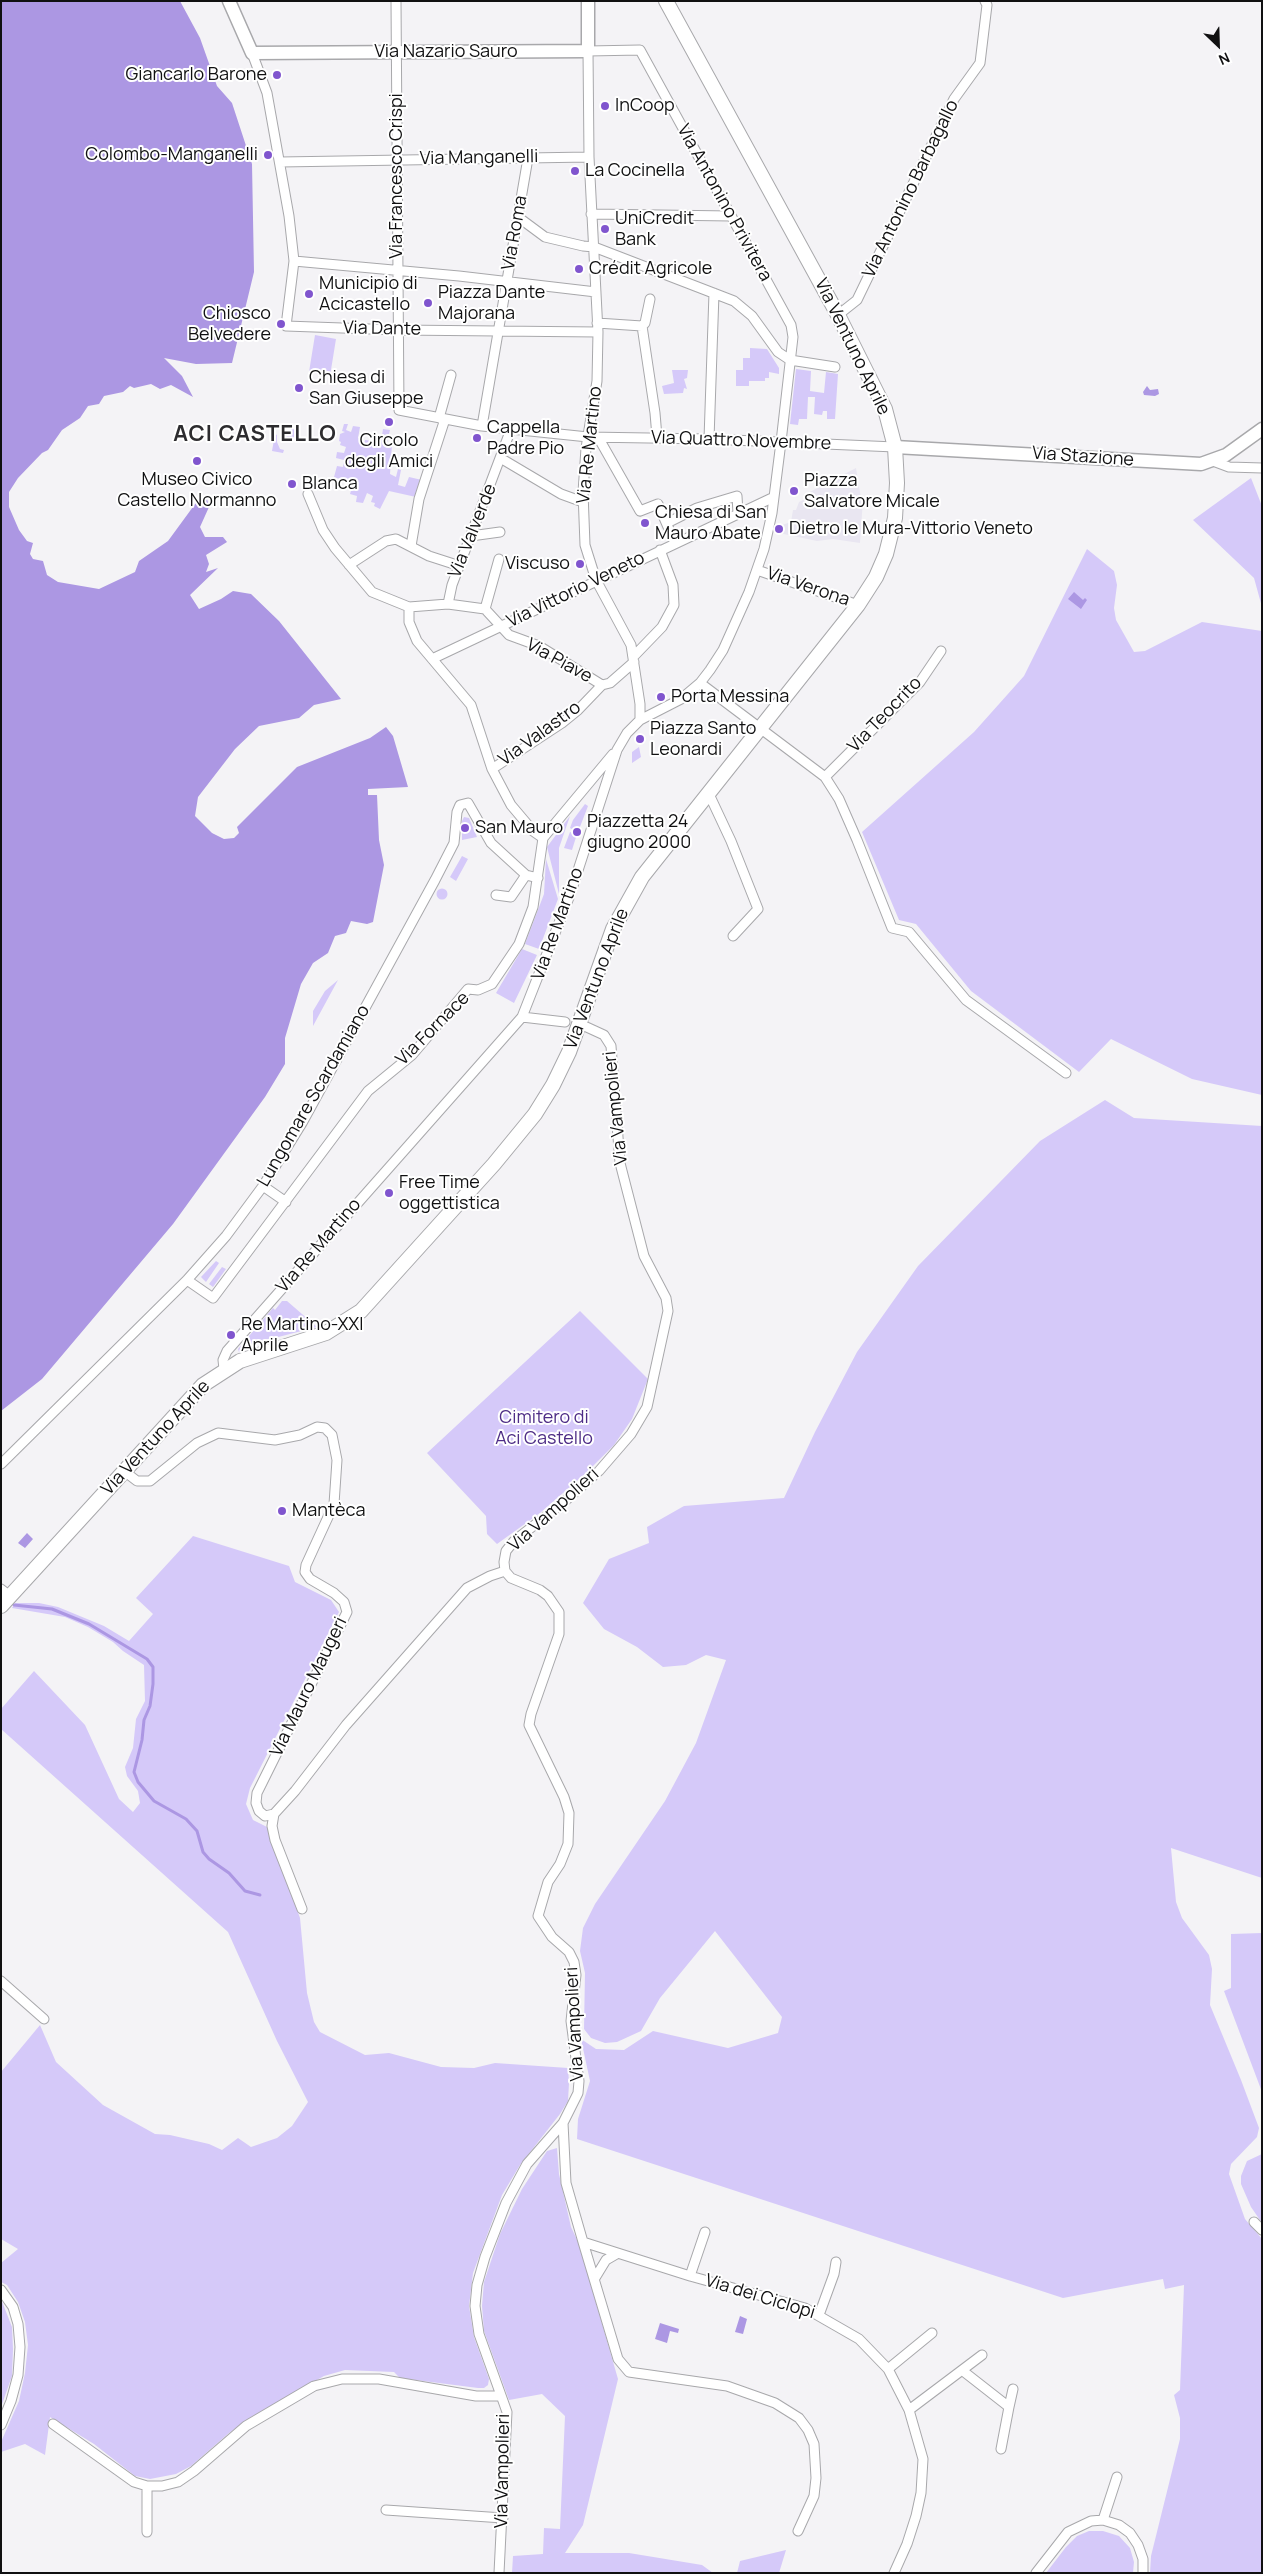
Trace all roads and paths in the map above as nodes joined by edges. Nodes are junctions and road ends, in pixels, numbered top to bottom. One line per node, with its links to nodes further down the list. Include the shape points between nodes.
1 (229, 1): 9 (main road)
2 (396, 1): 8 (street, Via Francesco Crispi)
3 (588, 1): 7 (main road, Via Re Martino)
4 (666, 1): 24 (main road, Via Ventuno Aprile)
5 (986, 1): 24 (street, Via Antonino Barbagallo, via 980,64 944,116 857,300)
6 (640, 50): 7 (street, Via Nazario Sauro); 15 (street, Via Antonino Privitera)
7 (588, 51): 8 (main road, Via Nazario Sauro); 10 (street, Via Re Martino)
8 (396, 52): 9 (main road, Via Nazario Sauro); 12 (street, Via Francesco Crispi)
9 (252, 53): 13 (street, via 267,93)
10 (589, 157): 11 (street, Via Manganelli); 14 (street, Via Re Martino)
11 (528, 158): 12 (street, Via Manganelli); 16 (street, Via Roma)
12 (398, 159): 13 (street, Via Manganelli); 19 (street, Via Francesco Crispi)
13 (280, 162): 18 (street)
14 (591, 214): 15 (street); 17 (street, Via Re Martino)
15 (731, 216): 29 (street, Via Antonino Privitera, via 792,325)
16 (518, 218): 17 (street, via 545,237); 20 (street, Via Roma)
17 (594, 247): 21 (street, Via Re Martino); 22 (street)
18 (294, 262): 19 (street); 27 (street, Via Dante, via 286,326)
19 (398, 270): 20 (street); 27 (street, Via Francesco Crispi)
20 (507, 280): 21 (street); 28 (street, Via Roma)
21 (596, 292): 26 (street, Via Re Martino)
22 (714, 293): 29 (street, via 734,301 752,316 778,352); 40 (street)
23 (650, 299): 25 (street)
24 (838, 315): 42 (main road, Via Ventuno Aprile, via 885,409)
25 (642, 326): 26 (street, Via Dante); 39 (street)
26 (598, 328): 28 (street, Via Dante); 37 (street, Via Re Martino, via 597,381)
27 (398, 330): 28 (street, Via Dante); 32 (street, Via Francesco Crispi)
28 (499, 330): 34 (street, Via Roma)
29 (790, 360): 30 (street); 41 (street, Via Antonino Privitera)
30 (835, 367)
31 (451, 375): 33 (street)
32 (399, 410): 33 (street, Via Quattro Novembre)
33 (442, 419): 34 (street, Via Quattro Novembre); 54 (street, via 419,498)
34 (482, 426): 35 (street, Via Quattro Novembre)
35 (511, 429): 37 (street, Via Quattro Novembre); 43 (street, Via Valverde)
36 (1262, 429): 44 (main road, Via Stazione)
37 (588, 437): 38 (street, Via Quattro Novembre); 48 (street, Via Re Martino)
38 (598, 437): 39 (street, Via Quattro Novembre); 50 (street, via 640,511 658,504)
39 (657, 437): 40 (street, Via Quattro Novembre)
40 (709, 439): 41 (street, Via Quattro Novembre)
41 (781, 442): 42 (street, Via Quattro Novembre); 47 (street, Via Antonino Privitera)
42 (895, 447): 44 (main road, Via Stazione, via 1184,464); 62 (main road, Via Ventuno Aprile, via 895,518 886,554)
43 (502, 459): 48 (street, via 561,494); 52 (street, Via Valverde)
44 (1213, 461): 45 (street, via 1229,467)
45 (1262, 468)
46 (308, 494): 57 (street, via 323,530)
47 (774, 497): 49 (street, Via Vittorio Veneto); 59 (street, Via Antonino Privitera)
48 (583, 502): 60 (street, Via Re Martino, via 585,545)
49 (738, 513): 50 (street, via 737,496 697,508); 53 (street, Via Vittorio Veneto)
50 (667, 523): 53 (street)
51 (500, 532): 52 (street)
52 (472, 536): 58 (street, Via Valverde)
53 (675, 543): 55 (street, Via Vittorio Veneto)
54 (411, 546): 57 (street, via 396,539 386,541); 58 (street)
55 (660, 550): 60 (street, Via Vittorio Veneto); 68 (street, Via Valastro, via 673,585 674,605 662,627)
56 (498, 559): 64 (street)
57 (349, 565): 63 (street, via 372,592)
58 (460, 566): 61 (street, Via Valverde)
59 (757, 570): 62 (street, Via Verona); 69 (street, Via Antonino Privitera, via 723,650)
60 (596, 580): 65 (street, Via Vittorio Veneto); 68 (street, Via Re Martino, via 631,645)
61 (448, 604): 63 (street); 64 (street)
62 (858, 605): 72 (main road, Via Ventuno Aprile)
63 (408, 607): 67 (street, via 417,641)
64 (485, 609): 65 (street, Via Piave)
65 (500, 627): 67 (street, Via Vittorio Veneto); 70 (street, Via Piave, via 510,635 547,650)
66 (941, 651): 75 (street, Via Teocrito, via 920,682)
67 (432, 659): 74 (street, via 470,705)
68 (634, 659): 70 (street, Via Valastro, via 610,683); 71 (street, Via Re Martino)
69 (700, 684): 71 (street, Via Antonino Privitera, via 677,701); 72 (street)
70 (602, 685): 74 (street, Via Valastro, via 562,723)
71 (640, 720): 73 (street, Via Re Martino)
72 (760, 729): 75 (street); 76 (main road, Via Ventuno Aprile)
73 (616, 750): 77 (street); 82 (street, Via Re Martino, via 570,894)
74 (492, 769): 77 (street, via 511,805)
75 (825, 777): 85 (street, via 839,799 892,928 909,932 966,1000)
76 (708, 792): 81 (street, via 758,909); 84 (main road, Via Ventuno Aprile, via 626,902 613,929)
77 (543, 838): 79 (street, Via Fornace)
78 (526, 875): 79 (street); 80 (street, via 511,897); 86 (street, Lungomare Scardamiano, via 492,843 468,803 460,805 454,843 435,880)
79 (538, 878): 87 (street, Via Fornace, via 533,908 519,944 504,969 492,984 478,990 468,989 412,1055 368,1091)
80 (496, 895)
81 (733, 936)
82 (522, 1017): 83 (street); 89 (street, Via Re Martino, via 228,1351 223,1360)
83 (566, 1022)
84 (580, 1024): 89 (main road, Via Ventuno Aprile, via 553,1085 535,1114 373,1300 348,1321 326,1333 259,1353); 92 (street, Via Vampolieri, via 604,1035 611,1046 620,1163 644,1256 666,1298 668,1311 646,1406 631,1434 599,1471 514,1541 506,1551)
85 (1066, 1073)
86 (264, 1186): 87 (street); 88 (street, Lungomare Scardamiano)
87 (286, 1202): 88 (street, Via Fornace, via 213,1298)
88 (187, 1280): 90 (street, Lungomare Scardamiano)
89 (224, 1369): 91 (main road, Via Ventuno Aprile, via 188,1400)
90 (1, 1464)
91 (124, 1471): 93 (main road, Via Ventuno Aprile); 94 (street, Via Mauro Maugeri, via 137,1481 150,1481 197,1444 218,1433 275,1440 300,1435 317,1427 332,1434 337,1460 334,1504 305,1572 344,1602 347,1612 257,1793 259,1811 265,1816)
92 (505, 1571): 94 (street, via 466,1588 346,1725); 98 (street, Via Vampolieri, via 511,1578 548,1596 559,1612 561,1625 529,1725 564,1797 569,1820 568,1844 548,1882 538,1916 552,1937 569,1952 576,1975 571,2021 578,2093)
93 (4, 1597)
94 (274, 1814): 95 (street, via 275,1840)
95 (302, 1909)
96 (1, 1982): 97 (street)
97 (44, 2019)
98 (564, 2123): 102 (street, via 566,2184); 114 (street, Via Vampolieri, via 527,2164 494,2231 478,2277 475,2306 479,2334)
99 (1254, 2222): 100 (street)
100 (1262, 2230)
101 (705, 2232): 105 (street)
102 (583, 2242): 103 (street, Via dei Ciclopi); 106 (street)
103 (618, 2253): 105 (street, Via dei Ciclopi); 106 (street, via 606,2260)
104 (836, 2262): 108 (street)
105 (690, 2276): 108 (street, Via dei Ciclopi, via 805,2308)
106 (595, 2278): 125 (street, via 618,2359 629,2372 727,2386 775,2402 799,2418 814,2444 816,2478 814,2496)
107 (1, 2290): 117 (street, via 16,2315 20,2347 18,2375)
108 (819, 2315): 111 (street, Via dei Ciclopi, via 859,2339)
109 (932, 2333): 111 (street)
110 (982, 2355): 112 (street)
111 (888, 2369): 116 (street, Via dei Ciclopi)
112 (963, 2371): 115 (street); 116 (street)
113 (1013, 2389): 115 (street)
114 (500, 2396): 121 (street, via 476,2396 379,2379 342,2379 314,2386 246,2426 178,2482); 123 (street, Via Vampolieri, via 507,2412)
115 (1009, 2406): 119 (street)
116 (909, 2410): 128 (street, Via dei Ciclopi, via 923,2459 921,2493 907,2544)
117 (1, 2424)
118 (53, 2424): 121 (street, via 134,2482)
119 (1001, 2449)
120 (1117, 2477): 124 (street)
121 (147, 2486): 126 (street)
122 (386, 2510): 123 (street)
123 (503, 2518): 127 (street, Via Vampolieri)
124 (1103, 2520): 129 (street, via 1091,2521 1068,2532); 130 (street, via 1130,2534 1143,2559)
125 (798, 2531)
126 (147, 2532)
127 (499, 2573)
128 (894, 2573)
129 (1036, 2573)
130 (1143, 2573)

